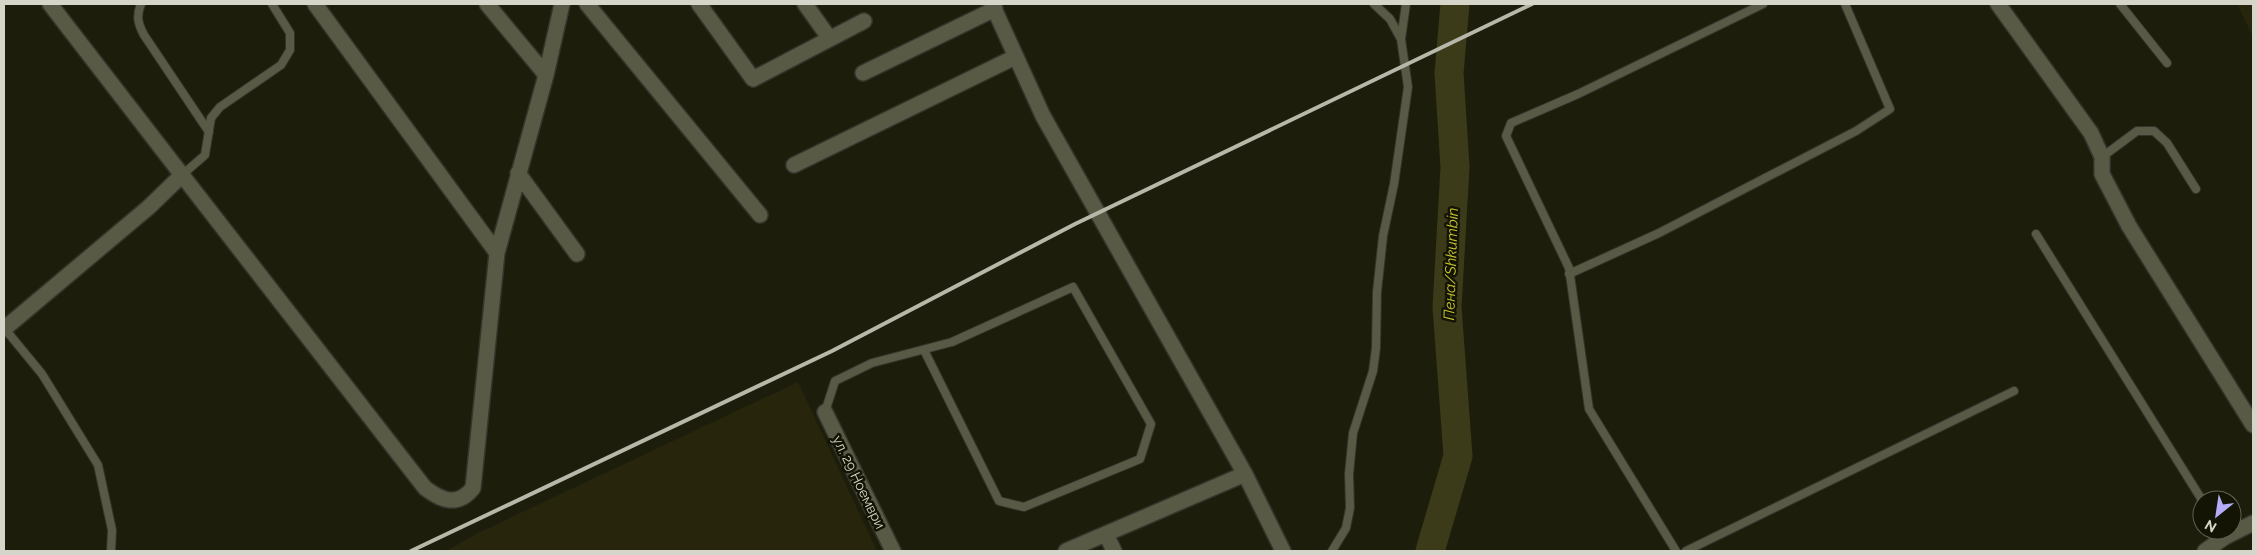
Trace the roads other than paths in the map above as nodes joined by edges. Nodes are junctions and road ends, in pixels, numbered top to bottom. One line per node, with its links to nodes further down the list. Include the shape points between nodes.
1 (50, 4): 28 (street)
2 (141, 4): 24 (lane, via 139,26)
3 (272, 4): 24 (lane, via 290,33 290,50 281,65 220,107 211,118)
4 (315, 4): 32 (street)
5 (487, 4): 23 (street)
6 (562, 4): 23 (street)
7 (587, 4): 30 (street)
8 (699, 4): 18 (street, via 753,79)
9 (805, 4): 18 (street)
10 (1374, 4): 19 (lane, via 1390,19)
11 (1406, 4): 19 (lane)
12 (1763, 4): 34 (lane, via 1511,123 1506,136)
13 (1846, 4): 34 (lane, via 1890,109 1856,131 1685,220)
14 (1998, 4): 25 (street, via 2091,133)
15 (2120, 4): 21 (lane)
16 (994, 6): 20 (street); 22 (street)
17 (864, 21): 18 (street)
18 (830, 39)
19 (1401, 39): 49 (lane, via 1408,87 1383,236 1373,371 1353,433 1350,508 1346,528)
20 (1015, 57): 26 (street); 40 (street, via 1043,116)
21 (2167, 63)
22 (863, 73)
23 (546, 75): 27 (street)
24 (209, 132): 28 (lane, via 205,155)
25 (2102, 157): 29 (lane, via 2137,131 2154,131 2167,143); 39 (street, via 2102,174 2129,226)
26 (794, 164)
27 (518, 173): 32 (street); 33 (street)
28 (182, 175): 32 (street, via 425,488 444,499 458,500 474,488); 35 (street, via 149,207)
29 (2196, 189)
30 (760, 215)
31 (2036, 234): 41 (lane)
32 (497, 253)
33 (577, 254)
34 (1569, 274): 50 (lane, via 1589,408)
35 (4, 328): 44 (lane, via 42,374 98,465 112,530)
36 (924, 350): 36 (lane, via 952,342 1073,287 1151,424 1140,459 1024,507 999,502); 38 (lane, via 872,363 835,381)
37 (2014, 391): 51 (lane)
38 (825, 412): 45 (street, ул. 29 Ноември)
39 (2253, 425)
40 (1245, 474): 42 (street); 48 (street)
41 (2196, 490)
42 (1106, 534): 46 (street); 47 (street)
43 (2217, 540): 52 (street)
44 (111, 551)
45 (893, 551)
46 (1066, 551)
47 (1114, 551)
48 (1283, 551)
49 (1332, 551)
50 (1676, 551)
51 (1686, 551)
52 (2205, 551)

